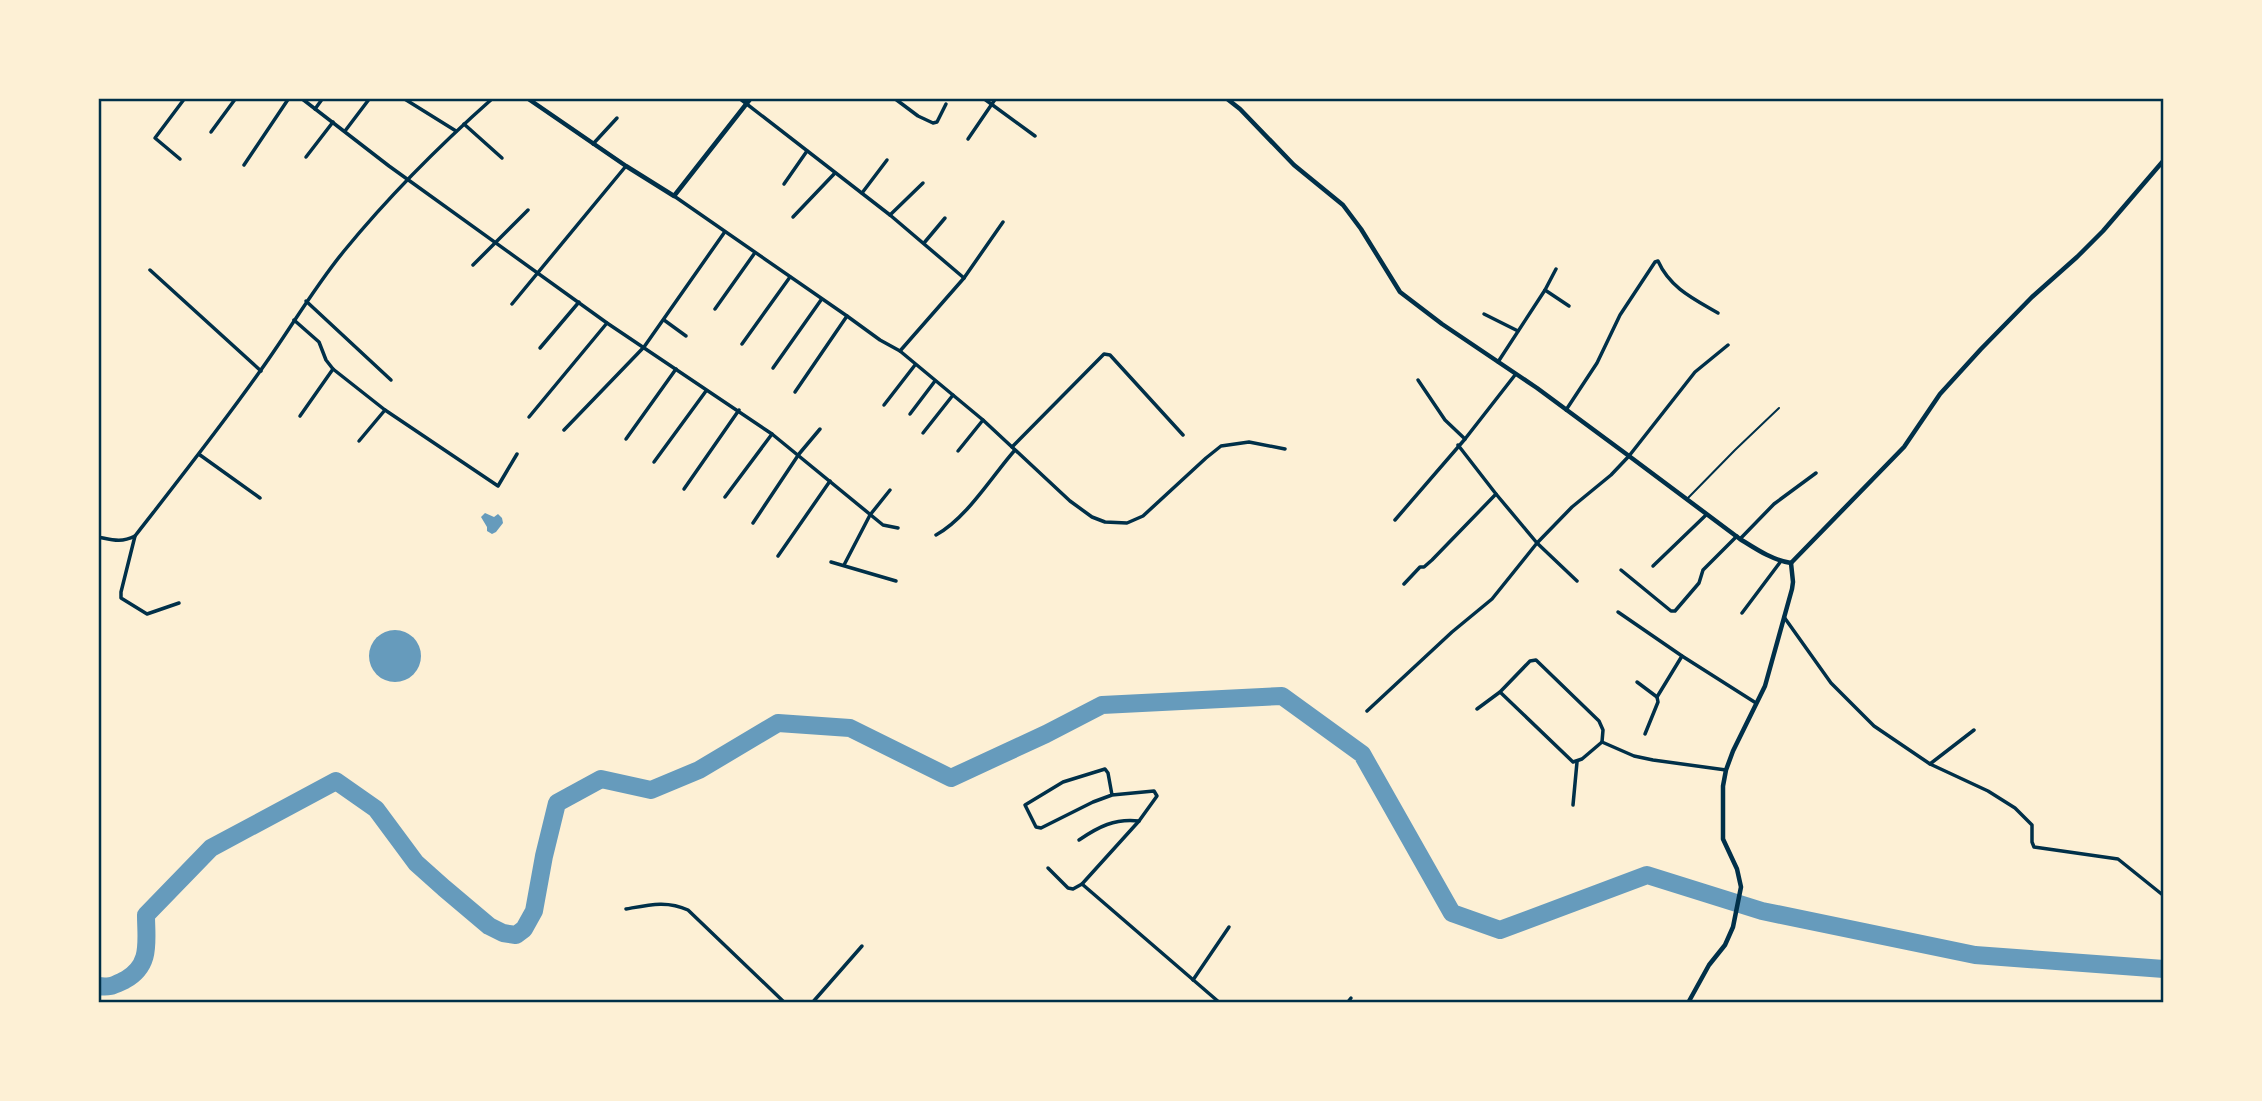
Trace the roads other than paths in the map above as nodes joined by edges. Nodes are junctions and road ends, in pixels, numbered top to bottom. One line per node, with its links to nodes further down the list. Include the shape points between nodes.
1 (185, 98): 34 (street, via 155,138)
2 (236, 98): 27 (street)
3 (289, 98): 37 (street)
4 (301, 98): 21 (street)
5 (323, 98): 21 (street)
6 (370, 98): 25 (street)
7 (404, 98): 17 (street)
8 (416, 98): 17 (street)
9 (493, 98): 24 (street)
10 (527, 98): 30 (street)
11 (739, 98): 19 (street)
12 (751, 98): 19 (street)
13 (894, 98): 20 (street, via 933,123)
14 (984, 98): 18 (street)
15 (996, 98): 18 (street)
16 (1226, 98): 80 (street, via 1294,165 1343,205 1400,292)
17 (411, 103): 26 (street)
18 (992, 103): 28 (street); 29 (street)
19 (747, 104): 31 (street); 44 (street)
20 (946, 104)
21 (315, 109): 23 (street)
22 (617, 118): 30 (street)
23 (333, 122): 25 (street); 32 (street)
24 (464, 124): 26 (street); 33 (street)
25 (345, 131): 40 (street)
26 (456, 131): 40 (street)
27 (211, 132)
28 (1035, 136)
29 (968, 139)
30 (593, 144): 38 (street)
31 (807, 151): 39 (street); 42 (street)
32 (306, 157)
33 (502, 158)
34 (180, 159)
35 (887, 160): 43 (street)
36 (2164, 160): 140 (street, via 2103,231 1981,349 1940,394 1904,447)
37 (244, 165)
38 (626, 166): 44 (street); 57 (street)
39 (835, 173): 43 (street); 47 (street)
40 (408, 179): 51 (street); 62 (street, via 345,249)
41 (923, 183): 46 (street)
42 (784, 184)
43 (862, 193): 46 (street)
44 (674, 196): 50 (street)
45 (528, 210): 51 (street)
46 (890, 215): 52 (street)
47 (793, 217)
48 (945, 218): 52 (street)
49 (1003, 222): 59 (street)
50 (724, 233): 53 (street); 71 (street)
51 (496, 242): 54 (street); 57 (street)
52 (923, 243): 59 (street)
53 (755, 253): 58 (street); 66 (street)
54 (473, 265)
55 (1556, 269): 60 (street)
56 (150, 270): 85 (street)
57 (537, 273): 63 (street); 64 (street)
58 (790, 277): 61 (street); 75 (street)
59 (964, 278): 79 (street)
60 (1545, 290): 65 (street); 73 (street)
61 (821, 300): 69 (street); 82 (street)
62 (306, 302): 70 (street); 87 (street)
63 (579, 302): 72 (street); 78 (street)
64 (512, 304)
65 (1569, 306)
66 (715, 309)
67 (1718, 313): 97 (street, via 1683,293 1655,262)
68 (1484, 314): 73 (street)
69 (847, 316): 79 (street); 91 (street)
70 (294, 320): 83 (street, via 319,342); 85 (street)
71 (664, 320): 74 (street); 77 (street)
72 (607, 323): 77 (street); 100 (street)
73 (1518, 331): 80 (street)
74 (687, 336)
75 (742, 344)
76 (1728, 345): 117 (street, via 1695,372)
77 (645, 347): 84 (street); 103 (street)
78 (540, 348)
79 (900, 352): 81 (street)
80 (1497, 363): 86 (street)
81 (915, 365): 89 (street); 93 (street)
82 (773, 368)
83 (333, 369): 95 (street); 99 (street)
84 (676, 369): 90 (street); 107 (street)
85 (261, 371): 116 (street)
86 (1515, 375): 97 (street); 108 (street)
87 (391, 380)
88 (1418, 380): 108 (street, via 1445,420)
89 (935, 381): 92 (street); 98 (street)
90 (706, 391): 96 (street); 118 (street)
91 (795, 392)
92 (953, 395): 101 (street); 104 (street)
93 (884, 405)
94 (1779, 408): 126 (lane)
95 (385, 410): 109 (street); 114 (street, via 498,486)
96 (739, 410): 105 (street); 121 (street)
97 (1566, 410): 117 (street)
98 (911, 414)
99 (300, 416)
100 (529, 417)
101 (983, 420): 111 (street); 113 (street)
102 (820, 429): 115 (street)
103 (564, 430)
104 (923, 433)
105 (772, 434): 115 (street); 124 (street)
106 (1183, 435): 111 (street, via 1110,355 1104,354)
107 (626, 439)
108 (1465, 439): 110 (street)
109 (359, 441)
110 (1458, 445): 123 (street); 129 (street)
111 (1013, 449): 112 (street, via 1082,511 1118,524 1143,516 1221,446 1249,442); 132 (street, via 967,508)
112 (1285, 449)
113 (958, 451)
114 (517, 454)
115 (800, 454): 120 (street); 130 (street)
116 (200, 455): 125 (street); 133 (street)
117 (1629, 456): 126 (street); 136 (street)
118 (653, 462)
119 (1816, 473): 135 (street)
120 (830, 481): 127 (street); 137 (street)
121 (684, 489)
122 (890, 489): 127 (street)
123 (1496, 494): 136 (street); 146 (street)
124 (725, 497)
125 (260, 498)
126 (1686, 500): 128 (street)
127 (870, 515): 131 (street, via 883,525); 141 (street)
128 (1706, 515): 135 (street); 142 (street)
129 (1395, 520)
130 (753, 523)
131 (898, 528)
132 (936, 535)
133 (135, 536): 134 (street, via 117,541); 147 (street, via 121,598 147,614)
134 (98, 537)
135 (1738, 537): 138 (street); 143 (street, via 1703,570 1699,583 1673,611)
136 (1536, 543): 145 (street); 157 (street, via 1492,599)
137 (778, 556)
138 (1781, 561): 140 (street); 149 (street)
139 (831, 562): 141 (street)
140 (1791, 563): 150 (street, via 1793,582)
141 (844, 565): 144 (street)
142 (1653, 566)
143 (1621, 570)
144 (896, 581)
145 (1577, 581)
146 (1404, 584)
147 (179, 603)
148 (1618, 612): 151 (street)
149 (1742, 613)
150 (1784, 617): 155 (street); 162 (street, via 1831,683 1874,726)
151 (1682, 656): 154 (street); 155 (street)
152 (1637, 682): 154 (street)
153 (1500, 692): 156 (street); 160 (street, via 1530,661 1539,661 1599,721); 161 (street, via 1567,758)
154 (1657, 697): 159 (street)
155 (1758, 705): 163 (street)
156 (1478, 709)
157 (1367, 711)
158 (1974, 730): 162 (street)
159 (1645, 734)
160 (1602, 741): 161 (street); 163 (street, via 1634,756)
161 (1577, 762): 165 (street)
162 (1930, 764): 170 (street, via 2015,808 2032,825 2034,846 2118,859)
163 (1726, 770): 180 (street, via 1721,802 1723,839 1741,887 1725,945)
164 (1112, 795): 164 (street, via 1105,769 1063,782 1027,802 1025,808 1041,828); 166 (street, via 1155,792 1157,796)
165 (1573, 805)
166 (1139, 821): 167 (street, via 1115,821); 169 (street)
167 (1079, 839)
168 (1048, 868): 169 (street, via 1070,889)
169 (1082, 884): 174 (street)
170 (2164, 896)
171 (625, 909): 176 (street, via 657,903 688,911)
172 (1229, 927): 174 (street)
173 (862, 946): 177 (street)
174 (1193, 981): 178 (street)
175 (1351, 998): 179 (street)
176 (785, 1003)
177 (811, 1003)
178 (1220, 1003)
179 (1347, 1003)
180 (1688, 1003)

